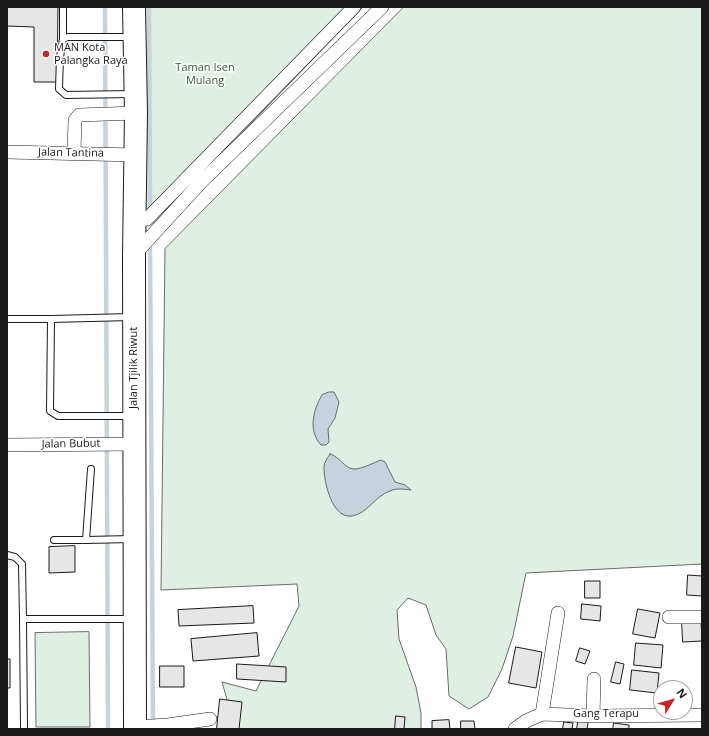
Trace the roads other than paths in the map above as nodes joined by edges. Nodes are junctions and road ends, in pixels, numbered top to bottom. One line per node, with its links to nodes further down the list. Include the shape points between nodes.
1 (63, 7): 6 (lane)
2 (134, 7): 5 (highway, Jalan Tjilik Riwut)
3 (354, 7): 11 (street, via 148,219)
4 (382, 7): 12 (street, via 202,181)
5 (134, 37): 6 (lane); 7 (highway, Jalan Tjilik Riwut)
6 (63, 39): 7 (lane, via 59,89 63,94)
7 (136, 104): 9 (street, via 79,115 75,120); 10 (highway, Jalan Tjilik Riwut)
8 (7, 152): 9 (street, Jalan Tantina)
9 (74, 153): 10 (street, Jalan Tantina)
10 (136, 155): 11 (highway, Jalan Tjilik Riwut)
11 (134, 222): 12 (highway, Jalan Tjilik Riwut)
12 (134, 256): 13 (highway, Jalan Tjilik Riwut)
13 (134, 316): 15 (lane); 16 (highway, Jalan Tjilik Riwut)
14 (7, 319): 15 (lane)
15 (51, 319): 16 (lane, via 51,413 58,416)
16 (135, 416): 17 (highway, Jalan Tjilik Riwut)
17 (135, 444): 18 (street, Jalan Bubut); 20 (highway, Jalan Tjilik Riwut)
18 (7, 445)
19 (90, 469): 22 (lane)
20 (136, 539): 22 (lane); 28 (highway, Jalan Tjilik Riwut)
21 (54, 540): 22 (lane)
22 (86, 540)
23 (7, 555): 27 (lane, via 15,557 22,564)
24 (558, 613): 30 (street)
25 (702, 616): 26 (street)
26 (669, 617)
27 (23, 619): 28 (lane); 35 (lane)
28 (135, 619): 34 (highway, Jalan Tjilik Riwut)
29 (594, 679): 32 (street)
30 (542, 714): 32 (street, Gang Terapu); 36 (street, Gang Terapu)
31 (702, 715): 32 (street, Gang Terapu)
32 (593, 716)
33 (210, 719): 34 (street)
34 (135, 728)
35 (24, 729)
36 (515, 729)

